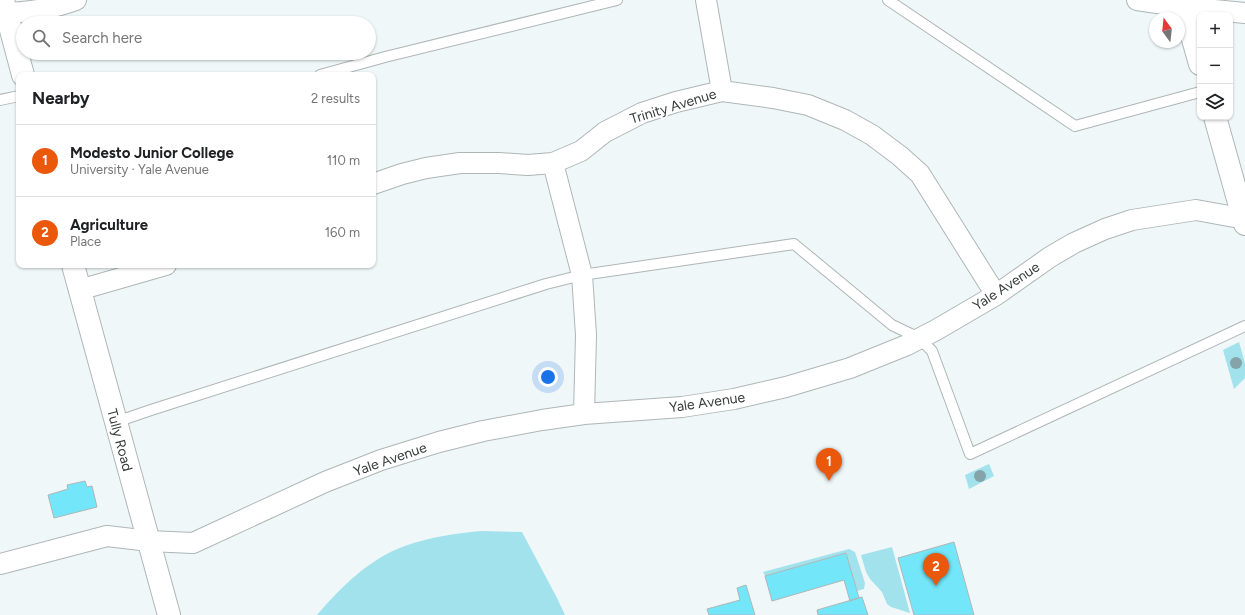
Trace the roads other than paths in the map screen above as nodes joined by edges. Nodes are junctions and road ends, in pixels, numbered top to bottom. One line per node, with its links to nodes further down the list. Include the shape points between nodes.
1 (76, 0): 7 (street, via 43,9)
2 (617, 0): 11 (lane)
3 (706, 0): 16 (street)
4 (888, 0): 17 (lane, via 1074,126)
5 (1137, 0): 6 (street)
6 (1183, 4): 8 (street); 10 (main road)
7 (3, 9): 9 (main road)
8 (1245, 13)
9 (16, 52)
10 (1197, 53)
11 (376, 59)
12 (18, 60): 14 (main road)
13 (374, 60): 15 (lane)
14 (22, 72)
15 (331, 72)
16 (722, 90): 21 (street, Trinity Avenue, via 642,113 605,132 581,151); 28 (street, Trinity Avenue, via 808,105 845,120 872,135 920,174)
17 (1197, 93)
18 (16, 97): 19 (lane)
19 (0, 100)
20 (1216, 120): 23 (main road)
21 (554, 163): 22 (street, Trinity Avenue, via 460,163 426,168); 26 (street)
22 (376, 183)
23 (1244, 221): 28 (street, Yale Avenue, via 1196,210 1132,220 1074,243)
24 (74, 268): 27 (main road, Tully Road)
25 (156, 268): 27 (street)
26 (582, 275): 30 (lane, via 794,244 892,324); 31 (street, via 586,335); 32 (lane)
27 (79, 290): 32 (main road, Tully Road)
28 (996, 295): 30 (street, Yale Avenue)
29 (1245, 326): 30 (lane, via 970,454 932,351)
30 (919, 338): 31 (street, Yale Avenue, via 850,368 734,399 682,407)
31 (584, 414): 33 (street, Yale Avenue, via 483,431 382,460 325,482 193,543)
32 (116, 422): 33 (main road, Tully Road)
33 (149, 541): 34 (street, Yale Avenue, via 107,536); 35 (main road, Tully Road)
34 (0, 564)
35 (169, 615)

